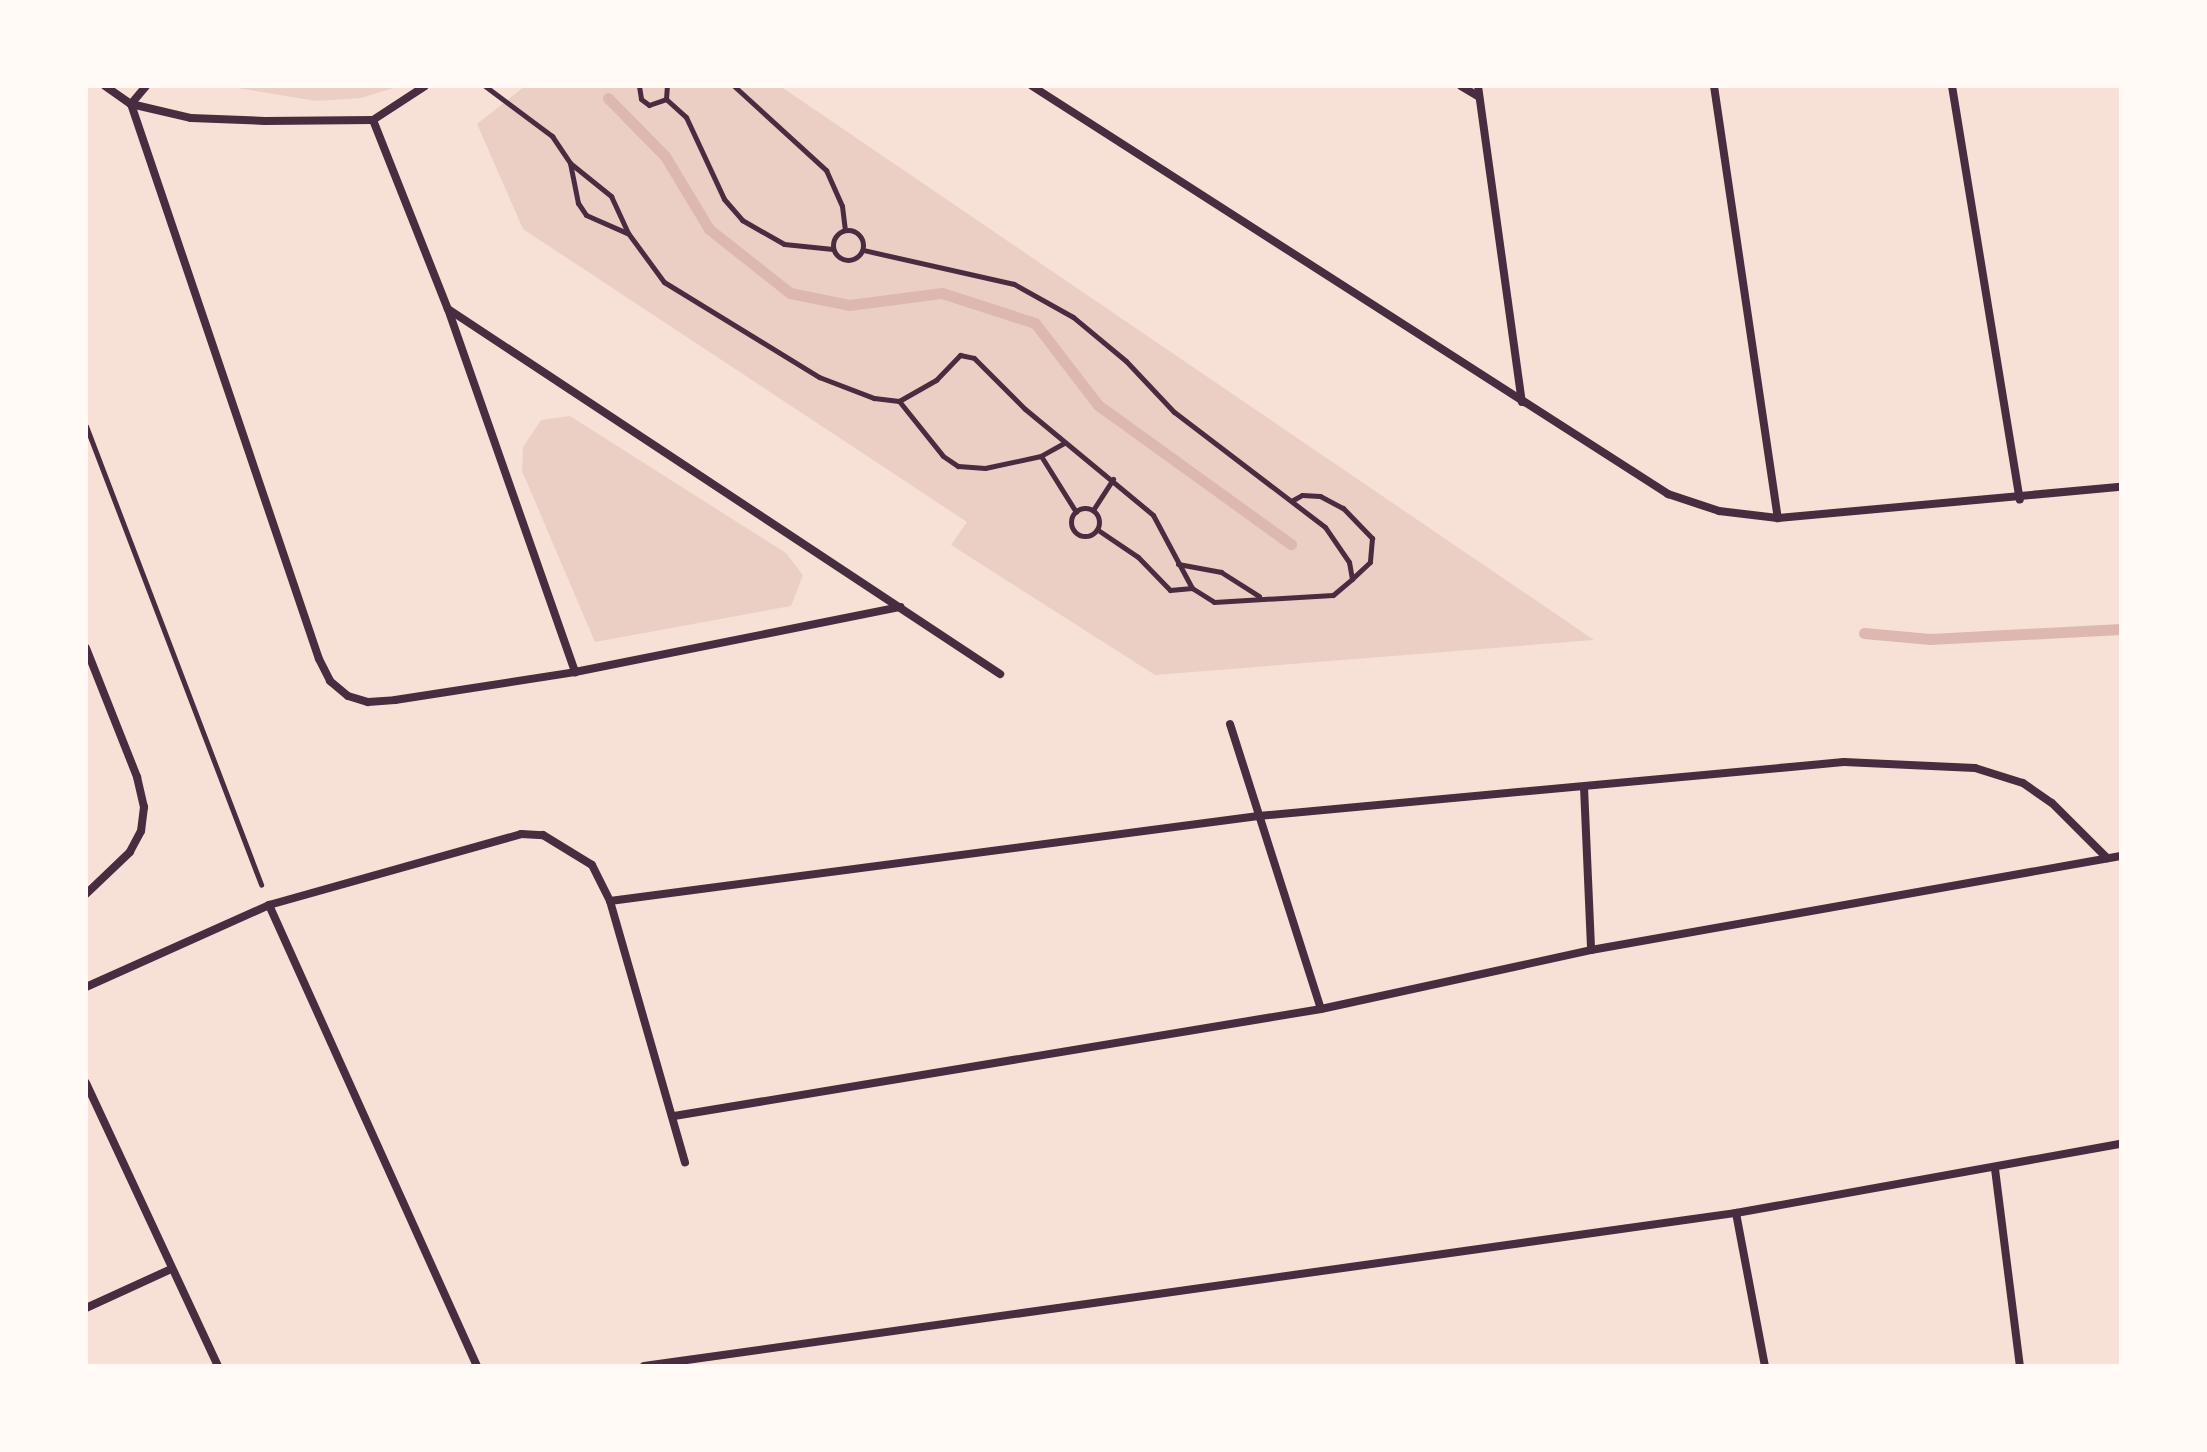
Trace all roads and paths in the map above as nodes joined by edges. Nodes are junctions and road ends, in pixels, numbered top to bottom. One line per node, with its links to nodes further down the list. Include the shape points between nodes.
1 (105, 86): 15 (street)
2 (146, 86): 15 (street)
3 (425, 86): 16 (street)
4 (485, 86): 17 (path, via 552,136)
5 (639, 86): 14 (path, via 641,99 649,105)
6 (667, 86): 14 (path)
7 (734, 86): 18 (path, via 826,170 842,206)
8 (1032, 86): 24 (street)
9 (1461, 86): 13 (street)
10 (1478, 86): 13 (street)
11 (1714, 86): 34 (street)
12 (1952, 86): 30 (street)
13 (1479, 97): 24 (street)
14 (666, 99): 20 (path, via 691,124 724,199 742,220 784,244)
15 (131, 104): 16 (street, via 213,120); 42 (street, via 330,681 348,696 368,702)
16 (373, 120): 22 (street)
17 (570, 163): 19 (path, via 611,196); 19 (path, via 578,203 586,215)
18 (845, 230): 20 (path, via 837,234); 21 (path, via 860,235)
19 (628, 233): 23 (path, via 677,293 748,330 819,377 874,398)
20 (833, 249): 21 (path, via 852,261)
21 (863, 250): 31 (path, via 1014,284 1041,296 1126,361 1174,412)
22 (448, 309): 40 (street); 42 (street)
23 (899, 401): 26 (path, via 968,353); 27 (path, via 943,456 958,466 985,468)
24 (1522, 402): 34 (street, via 1668,494 1719,511)
25 (86, 426): 51 (path)
26 (1064, 443): 27 (path); 28 (path)
27 (1041, 456): 33 (path)
28 (1113, 479): 32 (path); 36 (path, via 1162,526)
29 (2121, 487): 30 (street)
30 (2020, 499): 34 (street)
31 (1293, 500): 37 (path, via 1339,544); 37 (path, via 1320,496 1343,508 1372,538 1370,562)
32 (1093, 510): 33 (path); 35 (path, via 1100,521)
33 (1076, 512): 35 (path, via 1074,532 1082,537)
34 (1778, 518)
35 (1098, 530): 38 (path, via 1138,557 1170,590)
36 (1178, 564): 38 (path); 39 (path, via 1221,572)
37 (1352, 579): 39 (path, via 1333,595)
38 (1192, 588): 39 (path, via 1226,604)
39 (1260, 596)
40 (901, 607): 42 (street); 43 (street)
41 (86, 648): 49 (street, via 144,807 141,831 130,852)
42 (575, 672)
43 (1000, 674)
44 (1230, 724): 46 (street)
45 (1584, 787): 46 (street); 48 (street, via 1844,762 1975,768 2023,783 2052,803); 52 (street)
46 (1258, 816): 50 (street); 54 (street)
47 (2121, 856): 48 (street)
48 (2107, 858): 52 (street)
49 (86, 894)
50 (610, 901): 51 (street, via 592,865 562,843 521,834); 56 (street)
51 (269, 905): 53 (street); 64 (street)
52 (1591, 950): 54 (street)
53 (86, 987)
54 (1321, 1009): 56 (street)
55 (86, 1083): 61 (street)
56 (674, 1116): 58 (street)
57 (2121, 1144): 59 (street)
58 (685, 1162)
59 (1995, 1169): 60 (street); 67 (street)
60 (1736, 1213): 65 (street); 66 (street)
61 (171, 1269): 62 (street); 63 (street)
62 (86, 1308)
63 (218, 1366)
64 (477, 1366)
65 (644, 1366)
66 (1765, 1366)
67 (2020, 1366)

